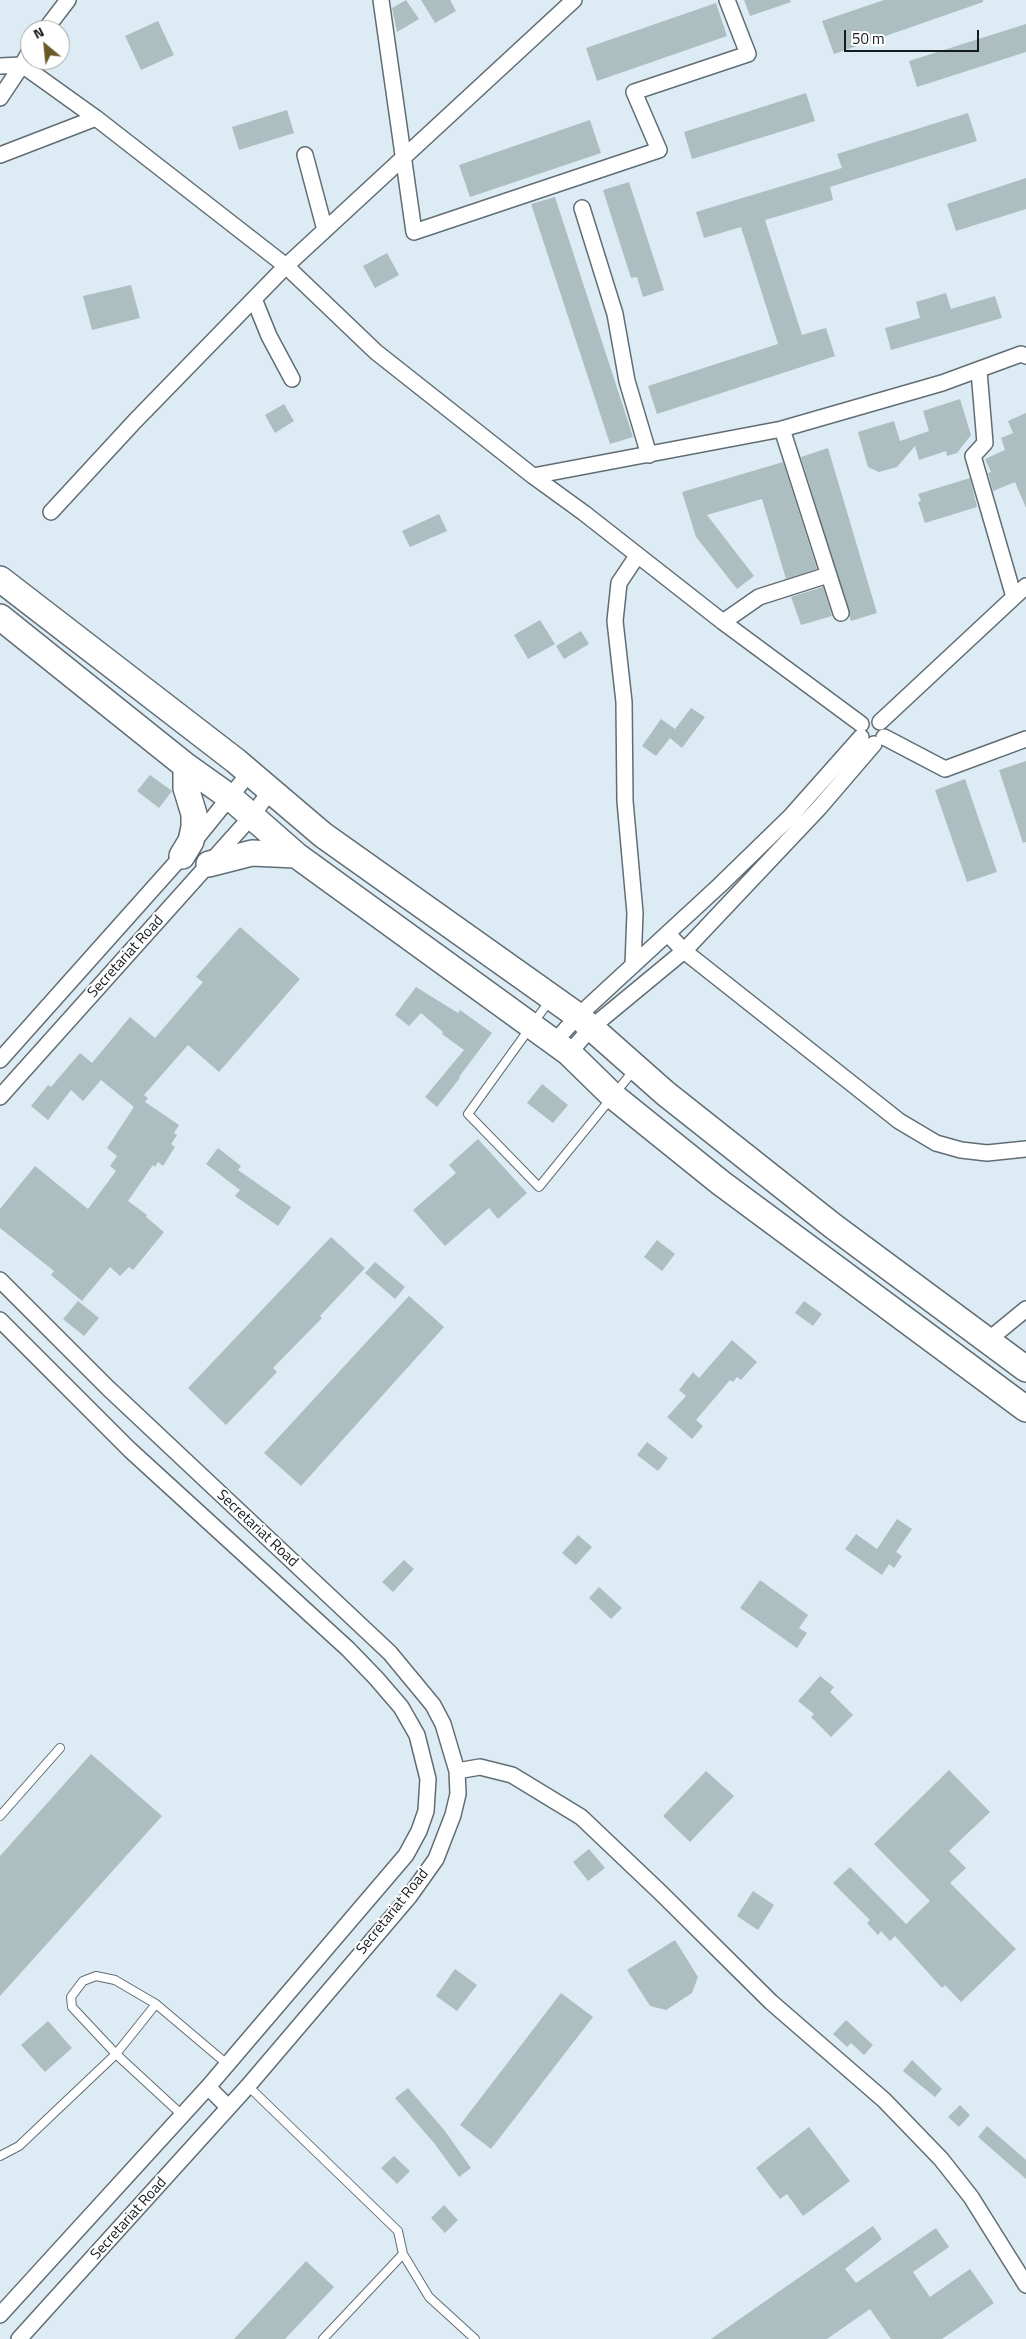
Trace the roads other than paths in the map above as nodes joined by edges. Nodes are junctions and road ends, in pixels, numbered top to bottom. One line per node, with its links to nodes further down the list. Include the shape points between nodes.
1 (68, 0): 5 (street)
2 (381, 0): 14 (street)
3 (574, 0): 14 (street)
4 (727, 0): 14 (street, via 748,54 634,92 659,150 414,232)
5 (53, 20)
6 (20, 65): 7 (street)
7 (0, 66)
8 (20, 68): 10 (street)
9 (29, 70): 11 (street)
10 (0, 98)
11 (96, 118): 12 (street); 17 (street)
12 (0, 154)
13 (305, 155): 16 (street)
14 (404, 158): 16 (street)
15 (582, 208): 23 (street, via 615,314 627,381)
16 (325, 230): 17 (street)
17 (286, 266): 18 (street); 24 (street, via 376,352)
18 (254, 299): 21 (street); 25 (street)
19 (1026, 356): 20 (street, via 1021,354)
20 (979, 371): 22 (street); 30 (street, via 985,443 973,456)
21 (292, 379)
22 (782, 429): 23 (street); 27 (street)
23 (649, 455): 24 (street)
24 (534, 476): 26 (street)
25 (51, 512)
26 (637, 556): 33 (street); 46 (street, via 620,584 615,621 624,702 625,801 635,914)
27 (828, 575): 31 (street); 33 (street, via 759,597)
28 (0, 579): 37 (highway)
29 (1026, 586): 30 (street)
30 (1014, 597): 34 (street, via 880,722 872,720)
31 (842, 613)
32 (0, 617): 36 (highway)
33 (722, 622): 34 (street)
34 (870, 736): 35 (street, via 945,769); 44 (street); 45 (street, via 820,807)
35 (1026, 739)
36 (186, 766): 39 (highway); 42 (highway, via 186,788 194,814 194,827 191,841)
37 (250, 772): 38 (highway); 39 (street, Secretariat Road)
38 (272, 790): 40 (street, Secretariat Road); 47 (highway, via 324,835)
39 (231, 798): 40 (highway); 42 (street, Secretariat Road)
40 (251, 818): 41 (highway); 43 (street, Secretariat Road)
41 (296, 855): 43 (highway, via 252,852); 49 (highway)
42 (182, 856): 51 (street, Secretariat Road)
43 (209, 864): 54 (street, Secretariat Road)
44 (668, 934): 45 (street); 46 (street)
45 (684, 951): 48 (street); 55 (street, via 899,1121 929,1138 961,1150 987,1153)
46 (633, 965): 48 (street)
47 (551, 998): 48 (highway); 49 (lane)
48 (585, 1022): 50 (street); 52 (highway)
49 (531, 1026): 50 (highway); 53 (lane, via 468,1114 539,1187)
50 (562, 1048): 53 (highway)
51 (0, 1060)
52 (637, 1067): 53 (lane); 59 (highway, via 665,1093 833,1226)
53 (614, 1096): 61 (highway, via 765,1217)
54 (0, 1097)
55 (1026, 1149)
56 (0, 1280): 63 (street, Secretariat Road, via 108,1388 390,1653 433,1706 443,1724)
57 (1026, 1309): 59 (street)
58 (0, 1320): 67 (street, Secretariat Road, via 137,1456 348,1649 401,1707 424,1754 428,1779 426,1811 406,1855)
59 (987, 1342): 60 (highway)
60 (1026, 1369)
61 (1026, 1409)
62 (60, 1748): 64 (lane)
63 (457, 1771): 68 (street, Secretariat Road, via 458,1794 453,1815 436,1859); 74 (street, via 480,1767 512,1775 581,1817 771,2002 884,2100 941,2159 970,2197)
64 (0, 1816)
65 (156, 2004): 66 (lane); 66 (lane, via 115,1980 96,1976 83,1981 71,1997 72,2007); 67 (lane)
66 (116, 2054): 71 (lane); 72 (lane, via 19,2146)
67 (227, 2064): 69 (street, Secretariat Road)
68 (248, 2086): 70 (street, Secretariat Road); 73 (lane, via 398,2231)
69 (208, 2087): 70 (street); 71 (street, Secretariat Road)
70 (228, 2107): 76 (street, Secretariat Road)
71 (182, 2115): 75 (street, Secretariat Road)
72 (0, 2156)
73 (403, 2254): 77 (lane); 78 (lane, via 429,2297)
74 (1026, 2285)
75 (0, 2315)
76 (19, 2339)
77 (323, 2339)
78 (475, 2339)

